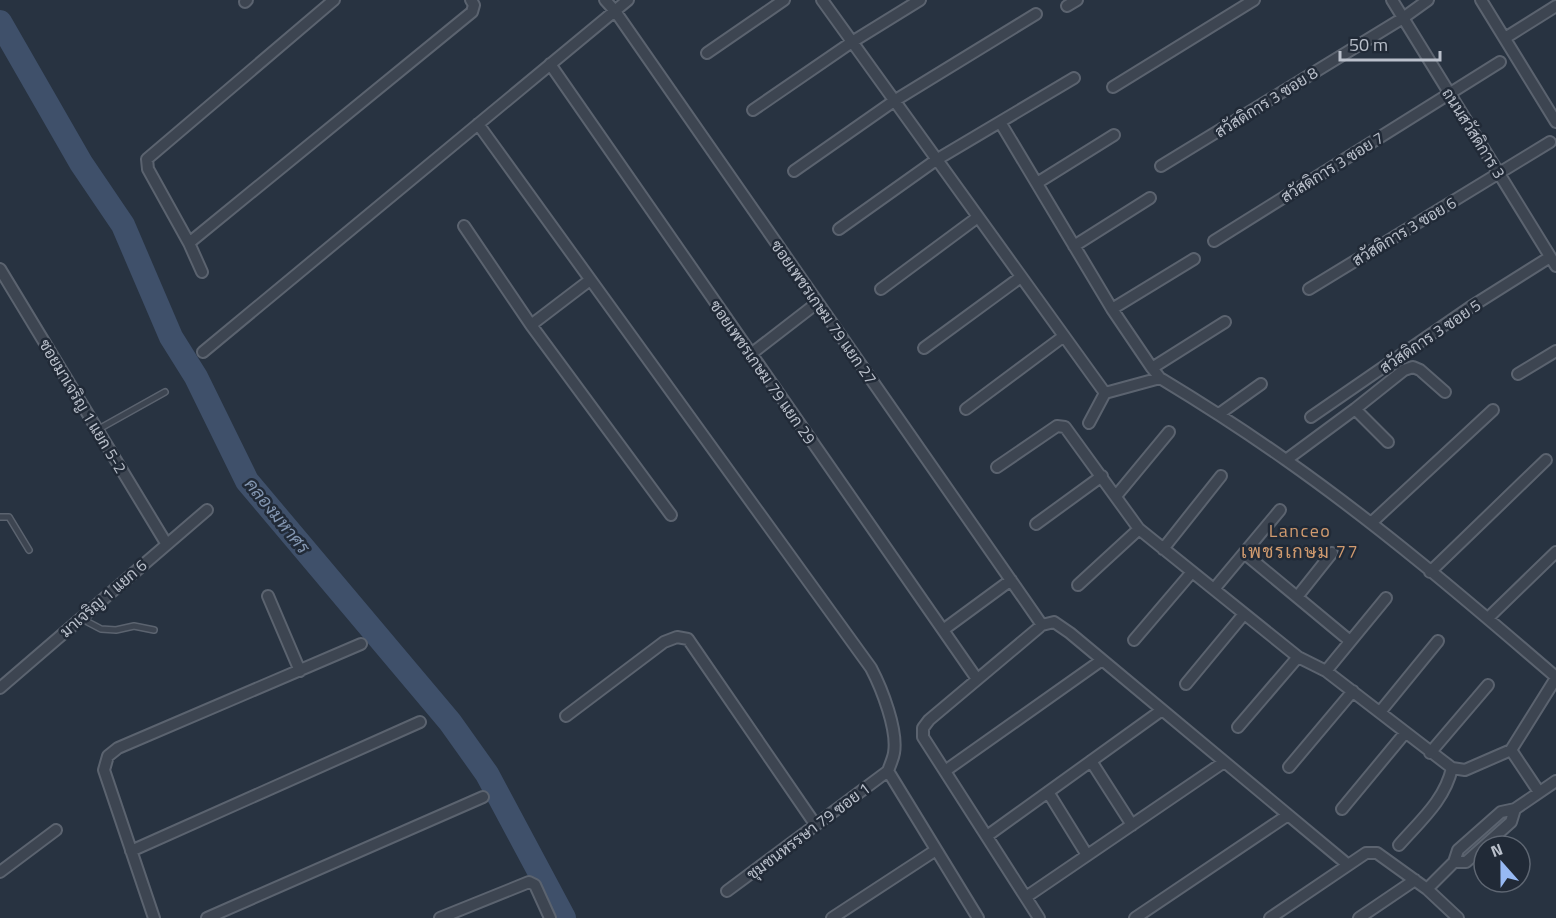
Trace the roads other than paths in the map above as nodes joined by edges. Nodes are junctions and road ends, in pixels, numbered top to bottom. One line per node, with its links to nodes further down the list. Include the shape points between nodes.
1 (334, 0): 43 (street, via 147,159 148,169)
2 (471, 0): 43 (street, via 472,12)
3 (605, 0): 15 (street, ซอยเพชรเกษม 79 แยก 27)
4 (628, 0): 15 (street)
5 (784, 0): 20 (street)
6 (822, 0): 19 (street)
7 (920, 0): 19 (street)
8 (1077, 0): 13 (street)
9 (1254, 0): 24 (street)
10 (1392, 0): 17 (street, ถนนสวัสดิการ 3)
11 (1428, 0): 17 (street, สวัสดิการ 3 ซอย 8)
12 (1481, 0): 18 (street)
13 (1067, 6)
14 (1556, 6): 18 (street)
15 (615, 11): 22 (street); 54 (street, ซอยเพชรเกษม 79 แยก 27)
16 (1036, 14): 26 (street)
17 (1403, 18): 25 (street, ถนนสวัสดิการ 3); 34 (street, สวัสดิการ 3 ซอย 8)
18 (1504, 38): 29 (street)
19 (852, 42): 26 (street); 27 (street)
20 (707, 53)
21 (1500, 62): 25 (street, สวัสดิการ 3 ซอย 7)
22 (550, 64): 30 (street); 62 (street, ซอยเพชรเกษม 79 แยก 29)
23 (1074, 78): 28 (street)
24 (1113, 87)
25 (1451, 94): 36 (street, ถนนสวัสดิการ 3); 42 (street, สวัสดิการ 3 ซอย 7)
26 (894, 101): 33 (street); 35 (street)
27 (753, 110)
28 (1000, 122): 33 (street); 37 (street)
29 (1556, 122)
30 (478, 124): 51 (street); 61 (street)
31 (1114, 135): 37 (street)
32 (1550, 142): 36 (street, สวัสดิการ 3 ซอย 6)
33 (936, 160): 39 (street); 41 (street)
34 (1161, 166)
35 (794, 171)
36 (1500, 173): 46 (street, ถนนสวัสดิการ 3); 53 (street, สวัสดิการ 3 ซอย 6)
37 (1037, 183): 45 (street)
38 (1150, 198): 45 (street)
39 (978, 217): 50 (street); 52 (street)
40 (464, 226): 57 (street)
41 (839, 229)
42 (1214, 241)
43 (189, 243): 49 (street)
44 (1556, 243): 46 (street, สวัสดิการ 3 ซอย 5)
45 (1074, 246): 55 (street)
46 (1551, 258): 74 (street, สวัสดิการ 3 ซอย 5, via 1469,308)
47 (1194, 259): 55 (street)
48 (0, 269): 76 (street, ซอยมาเจริญ 1 แยก 5-2)
49 (202, 272)
50 (1021, 277): 58 (street); 59 (street)
51 (590, 280): 57 (street); 138 (street, via 871,668 891,719 895,751)
52 (880, 289)
53 (1309, 289)
54 (817, 303): 62 (street); 100 (street, ซอยเพชรเกษม 79 แยก 27)
55 (1112, 309): 63 (street)
56 (1225, 322): 63 (street)
57 (531, 325): 87 (street)
58 (1064, 336): 69 (street); 70 (street)
59 (924, 348)
60 (1556, 351): 64 (street)
61 (203, 352)
62 (751, 354): 111 (street, ซอยเพชรเกษม 79 แยก 29)
63 (1152, 368): 65 (street)
64 (1518, 374)
65 (1160, 378): 69 (street); 73 (street)
66 (1261, 384): 73 (street)
67 (165, 392): 76 (lane)
68 (1445, 392): 71 (street, via 1413,367)
69 (1105, 393): 75 (street)
70 (966, 408)
71 (1355, 409): 78 (street); 79 (street)
72 (1493, 410): 89 (street)
73 (1219, 414): 79 (street)
74 (1311, 417)
75 (1089, 423)
76 (98, 430): 92 (street, ซอยมาเจริญ 1 แยก 5-2)
77 (1169, 432): 84 (street)
78 (1388, 442)
79 (1286, 460): 89 (street)
80 (1546, 460): 99 (street)
81 (997, 467): 82 (street, via 1061,425)
82 (1102, 476): 84 (street); 90 (street)
83 (1221, 476): 93 (street)
84 (1116, 496): 91 (street)
85 (207, 510): 92 (street, มาเจริญ 1 แยก 6)
86 (1280, 510): 96 (street)
87 (671, 515)
88 (0, 517): 94 (lane, via 9,517)
89 (1371, 523): 99 (street)
90 (1036, 524)
91 (1139, 530): 93 (street); 101 (street)
92 (166, 543): 107 (street, มาเจริญ 1 แยก 6)
93 (1163, 549): 98 (street)
94 (29, 550)
95 (1556, 552): 108 (street)
96 (1244, 553): 102 (street); 104 (street)
97 (1332, 553): 104 (street)
98 (1192, 572): 102 (street); 112 (street)
99 (1430, 572): 108 (street)
100 (1011, 580): 109 (street, ซอยเพชรเกษม 79 แยก 27); 111 (street)
101 (1078, 585)
102 (1214, 589): 106 (street)
103 (268, 596): 118 (street)
104 (1297, 597): 113 (street)
105 (1386, 598): 113 (street)
106 (1244, 614): 116 (street); 123 (street)
107 (80, 618): 110 (lane, via 101,629 134,626); 122 (street, มาเจริญ 1 แยก 6)
108 (1488, 618): 120 (street)
109 (1042, 625): 117 (street, via 1054,622); 121 (street)
110 (154, 630)
111 (943, 630): 121 (street, ซอยเพชรเกษม 79 แยก 29)
112 (1134, 640)
113 (1350, 641): 119 (street)
114 (1438, 641): 127 (street)
115 (361, 644): 118 (street)
116 (1298, 657): 119 (street); 130 (street)
117 (1102, 660): 126 (street); 139 (street)
118 (300, 671): 152 (street, via 118,748 108,756 104,770)
119 (1326, 671): 125 (street)
120 (1556, 678): 132 (street)
121 (977, 679): 139 (street, via 923,728 923,736)
122 (2, 683)
123 (1186, 684)
124 (1488, 685): 133 (street)
125 (1353, 691): 127 (street); 136 (street)
126 (1162, 710): 134 (street); 135 (street)
127 (1380, 712): 131 (street)
128 (567, 716): 146 (street, via 664,642 677,637 688,639)
129 (420, 723): 152 (street)
130 (1238, 727)
131 (1406, 733): 133 (street); 144 (street)
132 (1511, 750): 137 (street, via 1465,770); 142 (street)
133 (1430, 753): 137 (street)
134 (1091, 761): 141 (street); 147 (street)
135 (1224, 762): 145 (street); 147 (street)
136 (1289, 767)
137 (1452, 768): 150 (street, via 1449,783 1436,804)
138 (888, 771): 146 (street, ชุมชนหรรษา 79 ซอย 1); 151 (street)
139 (945, 771): 149 (street)
140 (1556, 781): 142 (street)
141 (1048, 792): 149 (street); 153 (street)
142 (1539, 792): 157 (street, via 1515,809 1501,812 1458,850 1454,862)
143 (483, 797): 161 (street)
144 (1341, 809)
145 (1288, 815): 154 (street); 167 (street)
146 (815, 824): 158 (street, ชุมชนหรรษา 79 ซอย 1)
147 (1132, 825): 153 (street)
148 (56, 830): 155 (street)
149 (987, 836): 159 (street)
150 (1399, 845)
151 (936, 849): 164 (street); 165 (street)
152 (131, 851): 160 (street)
153 (1087, 855): 159 (street)
154 (1347, 864): 156 (street, via 1366,853 1377,853); 168 (street)
155 (0, 872)
156 (1415, 880): 157 (street); 169 (street)
157 (1427, 888): 170 (street)
158 (727, 891)
159 (1026, 897): 166 (street)
160 (154, 918)
161 (207, 918)
162 (440, 918): 163 (street, via 529,882 535,885)
163 (550, 918)
164 (832, 918)
165 (978, 918)
166 (1039, 918)
167 (1135, 918)
168 (1270, 918)
169 (1359, 918)
170 (1458, 918)

